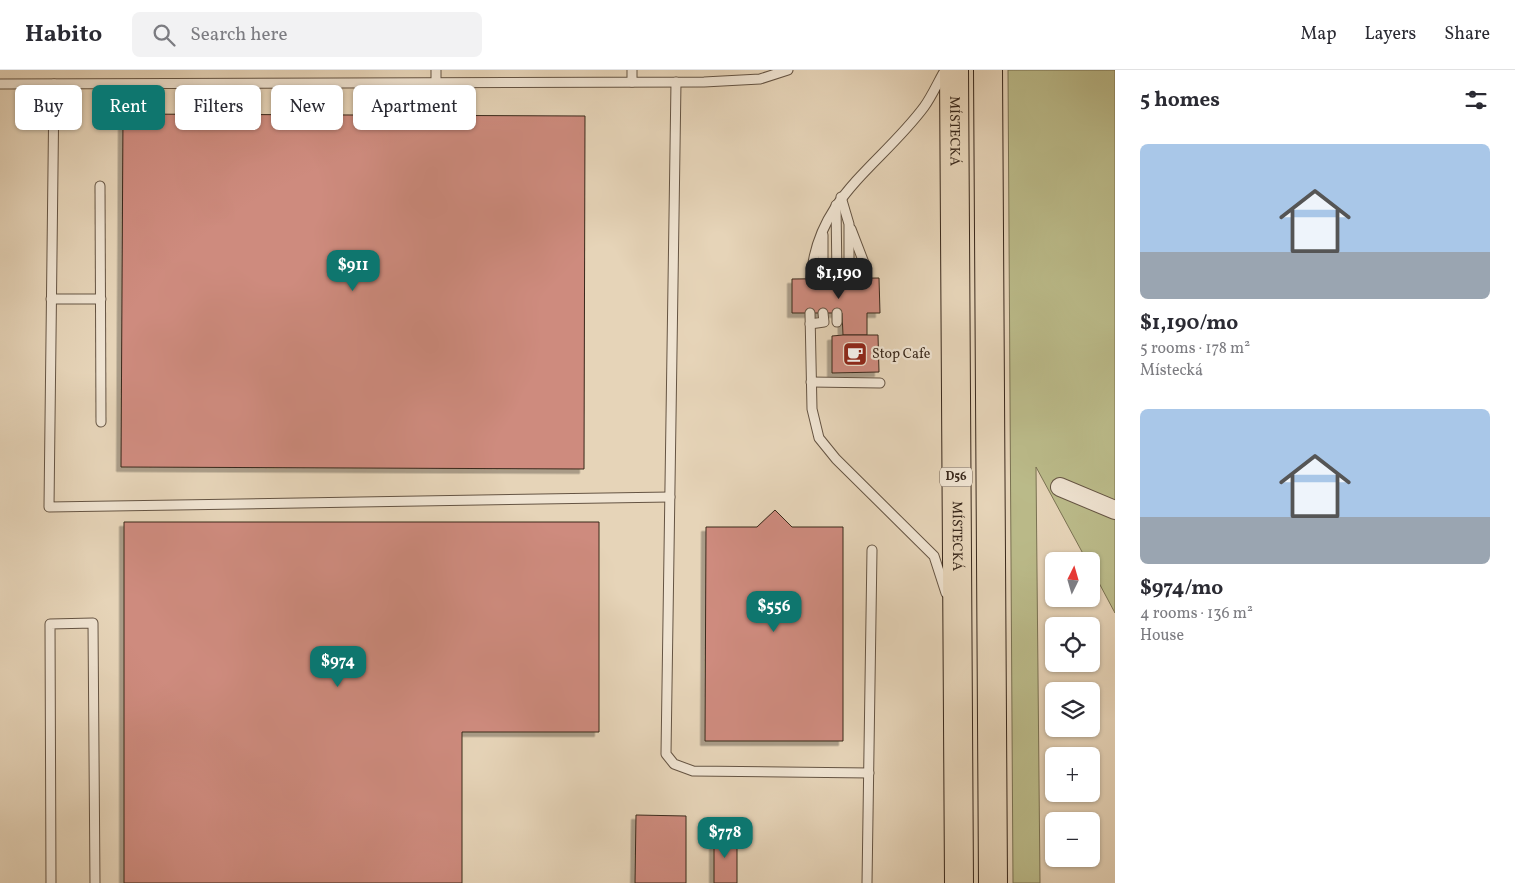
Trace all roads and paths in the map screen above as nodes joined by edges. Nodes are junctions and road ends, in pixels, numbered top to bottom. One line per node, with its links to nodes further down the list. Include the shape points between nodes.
1 (436, 70): 9 (lane)
2 (632, 70): 7 (lane)
3 (788, 70): 8 (lane, via 760,79)
4 (945, 70): 13 (lane, via 925,105)
5 (954, 70): 33 (highway, MÍSTECKÁ / D56)
6 (988, 70): 39 (highway, D56)
7 (632, 82): 8 (lane); 9 (lane)
8 (676, 82): 30 (lane)
9 (436, 83): 11 (lane)
10 (0, 84): 11 (lane)
11 (54, 84): 21 (lane)
12 (100, 186): 22 (lane)
13 (839, 201): 14 (lane); 15 (lane); 18 (lane)
14 (849, 224): 19 (lane); 20 (lane, via 866,268)
15 (823, 230): 16 (lane, via 813,254); 17 (lane)
16 (811, 278)
17 (823, 278)
18 (836, 278)
19 (849, 278)
20 (866, 278)
21 (51, 299): 22 (lane); 30 (lane, via 49,507)
22 (101, 299): 28 (lane)
23 (810, 313): 25 (lane)
24 (824, 313): 25 (lane, via 824,322)
25 (810, 324): 26 (lane)
26 (811, 382): 27 (lane); 33 (lane, via 812,409 819,438 934,556)
27 (880, 383)
28 (101, 422)
29 (1060, 487): 31 (street)
30 (670, 497): 34 (lane, via 666,754 674,764 693,771)
31 (1115, 510)
32 (872, 550): 34 (lane)
33 (957, 634): 38 (highway, MÍSTECKÁ / D56)
34 (869, 773): 37 (lane)
35 (51, 883): 36 (lane, via 50,624 94,623)
36 (95, 883)
37 (867, 883)
38 (959, 883)
39 (993, 883)

